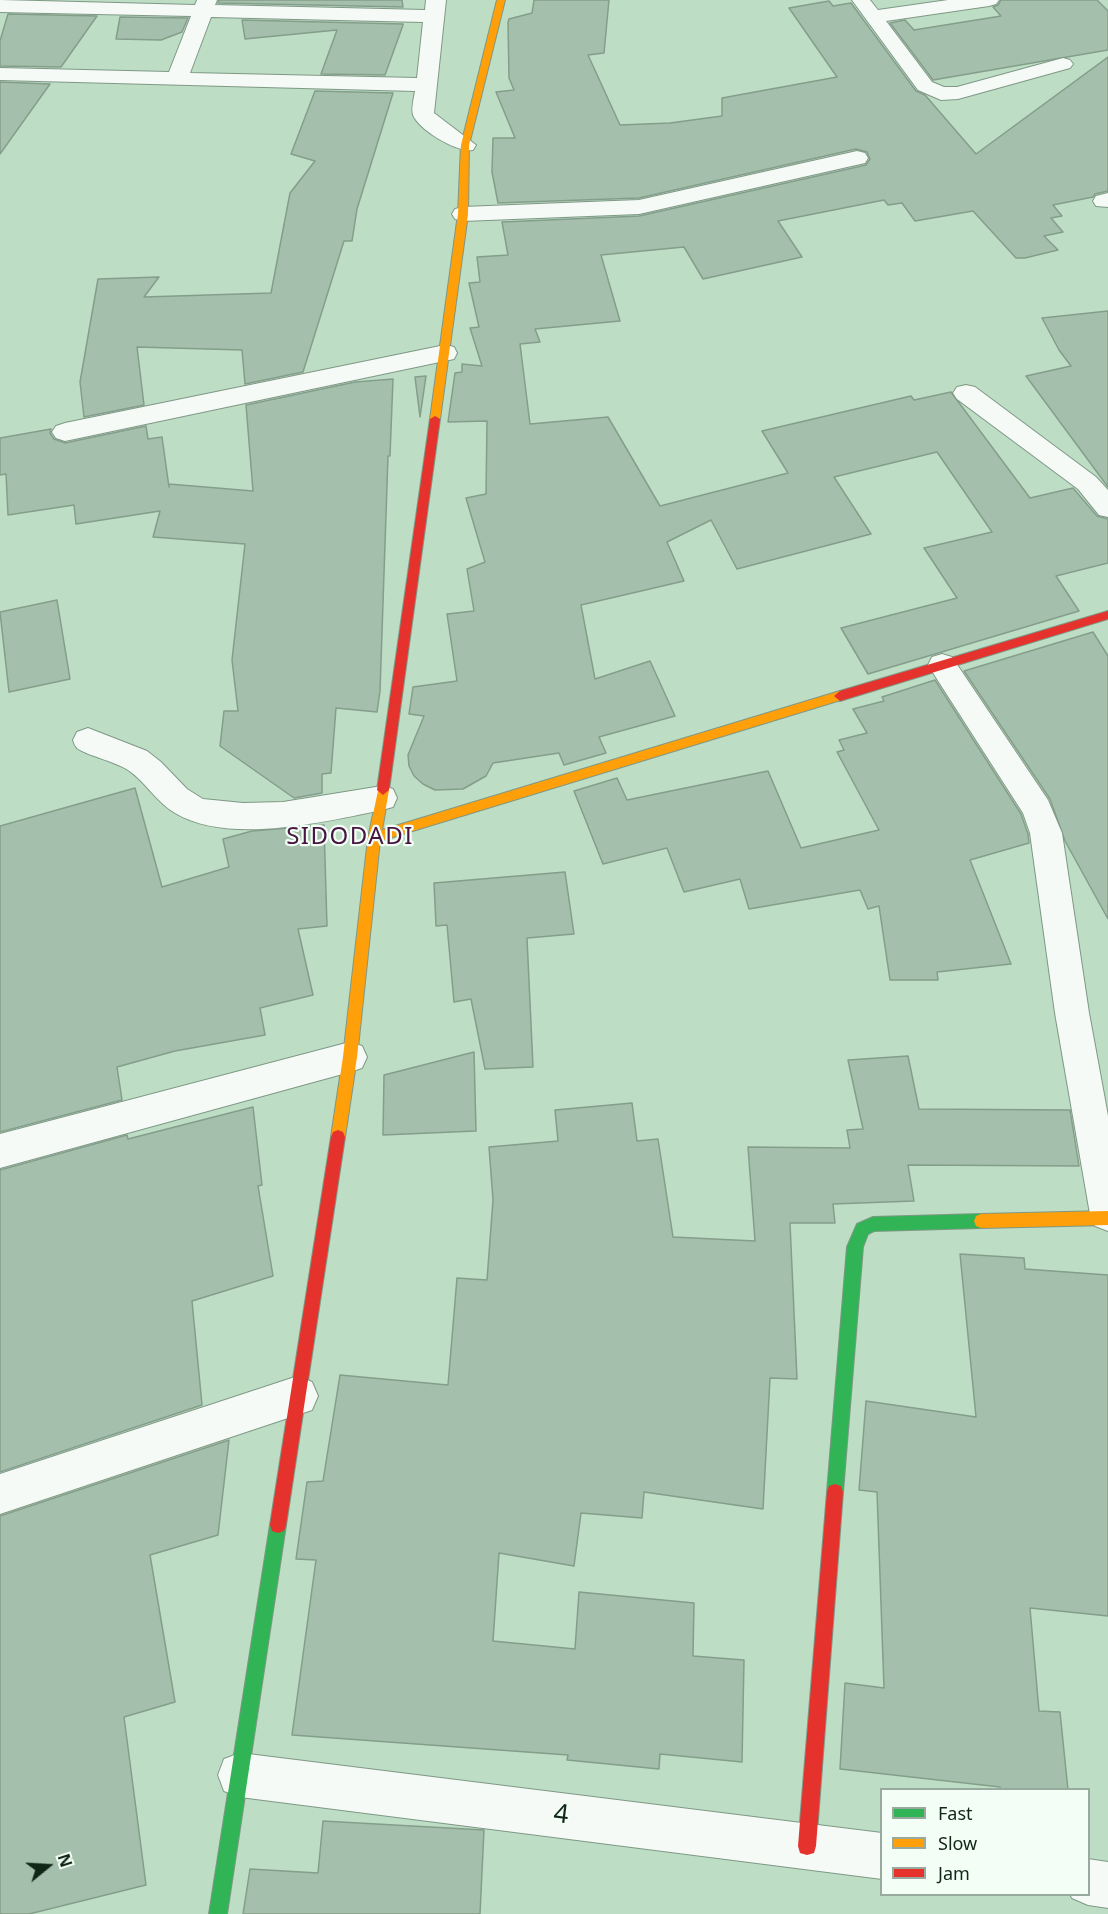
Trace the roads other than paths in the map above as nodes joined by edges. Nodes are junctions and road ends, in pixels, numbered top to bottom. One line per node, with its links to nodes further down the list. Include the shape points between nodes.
1 (501, 0): 12 (street)
2 (860, 0): 7 (street)
3 (989, 0): 7 (street)
4 (205, 5): 5 (street); 6 (street); 10 (street)
5 (0, 6)
6 (435, 8): 11 (street)
7 (873, 17): 8 (street, via 926,86 941,94 958,93)
8 (1063, 64)
9 (0, 74): 10 (street)
10 (177, 79): 11 (street)
11 (427, 85): 12 (street, via 424,118)
12 (465, 145): 14 (street)
13 (857, 159): 14 (street, via 639,207)
14 (463, 214): 15 (street)
15 (445, 353): 17 (street); 22 (street)
16 (966, 393): 18 (street, via 1087,483)
17 (65, 432)
18 (1108, 508)
19 (1108, 615): 20 (street)
20 (942, 665): 23 (street); 26 (street, via 1037,809 1047,833 1072,1012)
21 (88, 740): 22 (street, via 126,753 149,769 186,806 208,813 290,816)
22 (382, 798): 23 (street)
23 (374, 838): 24 (street)
24 (350, 1057): 25 (street); 27 (street)
25 (0, 1151)
26 (1108, 1216): 30 (street, via 873,1224 862,1229 855,1247)
27 (297, 1396): 28 (street); 29 (street)
28 (0, 1494)
29 (240, 1775): 30 (street, 4); 34 (street)
30 (807, 1846): 31 (street, 4)
31 (880, 1856)
32 (1090, 1882): 33 (street)
33 (1108, 1885)
34 (218, 1914)

